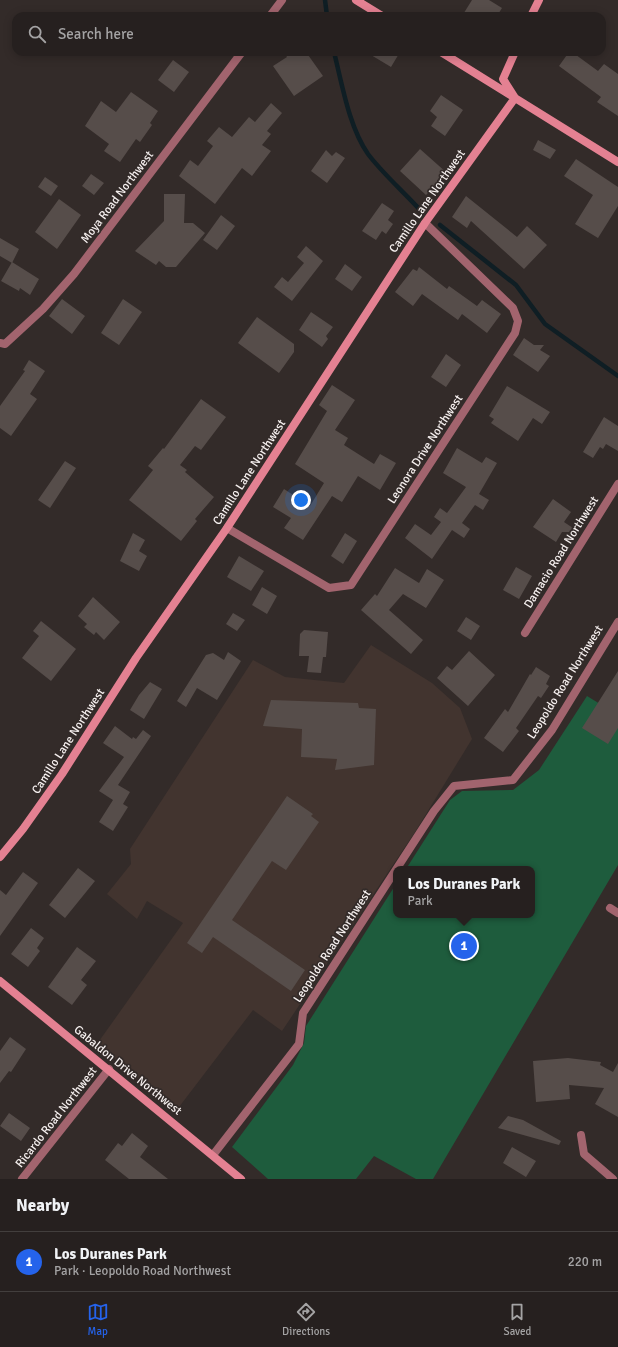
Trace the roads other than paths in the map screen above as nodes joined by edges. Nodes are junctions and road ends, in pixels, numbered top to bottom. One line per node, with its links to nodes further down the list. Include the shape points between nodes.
1 (282, 0): 4 (street)
2 (356, 0): 5 (street)
3 (539, 0): 6 (street)
4 (273, 12)
5 (376, 12)
6 (533, 12)
7 (239, 56): 13 (street, Moya Road Northwest, via 74,274 43,309 5,344)
8 (447, 56): 10 (street)
9 (513, 56): 10 (street, via 502,79)
10 (515, 98): 11 (street); 12 (street, Camillo Lane Northwest)
11 (618, 162)
12 (425, 223): 15 (street, Camillo Lane Northwest); 15 (street, Leonora Drive Northwest, via 513,308 518,321 515,332 453,429 351,585 329,588)
13 (0, 343)
14 (618, 484): 17 (street, Damacio Road Northwest)
15 (227, 528): 18 (street, Camillo Lane Northwest, via 136,658 36,811)
16 (618, 622): 19 (street, Leopoldo Road Northwest, via 552,730 513,780 454,786 434,811)
17 (525, 633)
18 (0, 857)
19 (398, 866)
20 (393, 874): 26 (street, Leopoldo Road Northwest, via 303,1013 299,1044)
21 (610, 908): 22 (street)
22 (618, 912)
23 (0, 981): 24 (street, Gabaldon Drive Northwest)
24 (109, 1069): 26 (street, Gabaldon Drive Northwest); 27 (street, Ricardo Road Northwest)
25 (581, 1135): 29 (street, via 584,1154)
26 (212, 1155): 28 (street, Gabaldon Drive Northwest)
27 (22, 1179)
28 (241, 1179)
29 (613, 1179)

